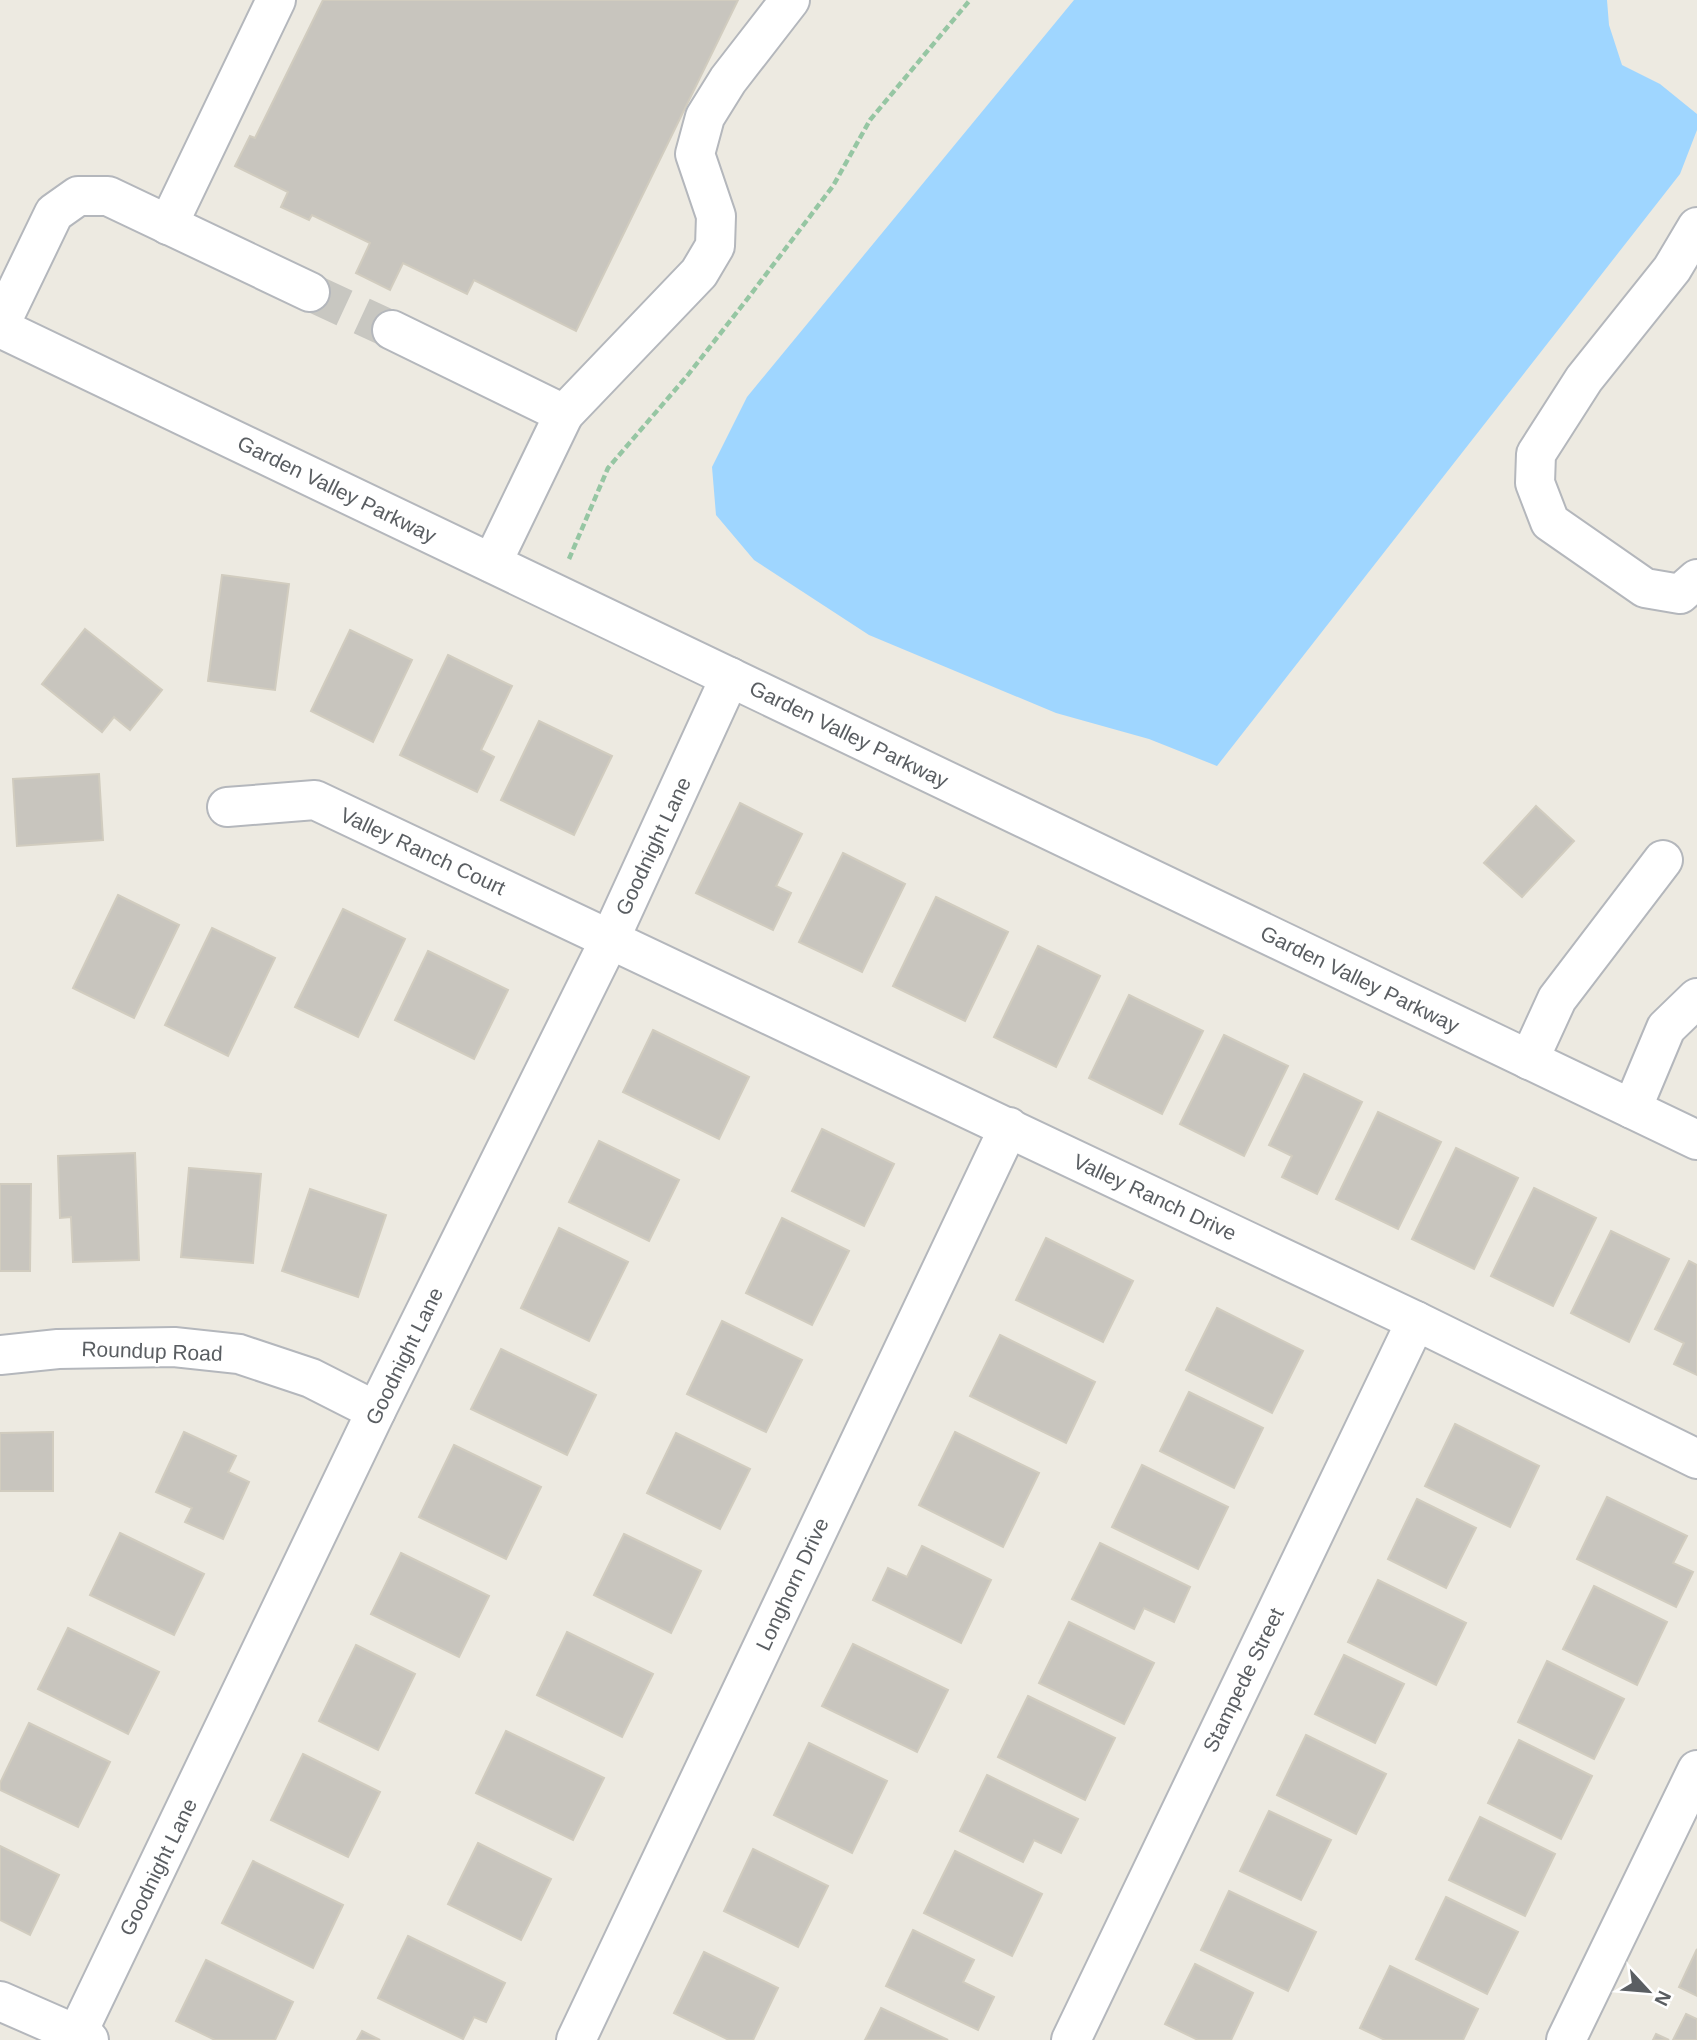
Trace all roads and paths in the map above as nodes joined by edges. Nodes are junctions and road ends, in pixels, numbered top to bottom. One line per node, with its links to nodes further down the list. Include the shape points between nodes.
1 (276, 0): 4 (street)
2 (790, 0): 9 (street, via 727,80 705,117 695,154 716,216 715,246 699,273)
3 (970, 0): 11 (path, via 870,120 833,187 745,302 608,468)
4 (168, 225): 6 (street); 7 (street, via 108,196 78,196 54,213)
5 (1697, 227): 12 (street, via 1672,269 1584,379 1536,454 1535,483 1550,522 1645,587)
6 (310, 292)
7 (0, 326): 10 (street, Garden Valley Parkway)
8 (392, 330): 9 (street)
9 (564, 414): 10 (street)
10 (492, 563): 11 (street, Garden Valley Parkway)
11 (553, 592): 13 (street, Garden Valley Parkway)
12 (1691, 592)
13 (730, 677): 16 (street, Goodnight Lane); 18 (street, Garden Valley Parkway)
14 (227, 807): 16 (street, Valley Ranch Court, via 315,800)
15 (1663, 860): 18 (street, via 1558,999)
16 (610, 939): 20 (street, Valley Ranch Drive); 24 (street, Goodnight Lane)
17 (1697, 998): 19 (street, via 1666,1028)
18 (1529, 1060): 19 (street, Garden Valley Parkway)
19 (1632, 1109): 21 (street, Garden Valley Parkway)
20 (1009, 1127): 22 (street, Valley Ranch Drive); 29 (street, Longhorn Drive)
21 (1697, 1140)
22 (1416, 1321): 25 (street, Valley Ranch Drive); 30 (street, Stampede Street)
23 (0, 1355): 24 (street, Roundup Road, via 174,1347 239,1354 311,1378)
24 (376, 1411): 28 (street, Goodnight Lane)
25 (1697, 1459)
26 (1697, 1770): 31 (street)
27 (0, 2001): 28 (street)
28 (83, 2037)
29 (576, 2040)
30 (1071, 2040)
31 (1566, 2040)

